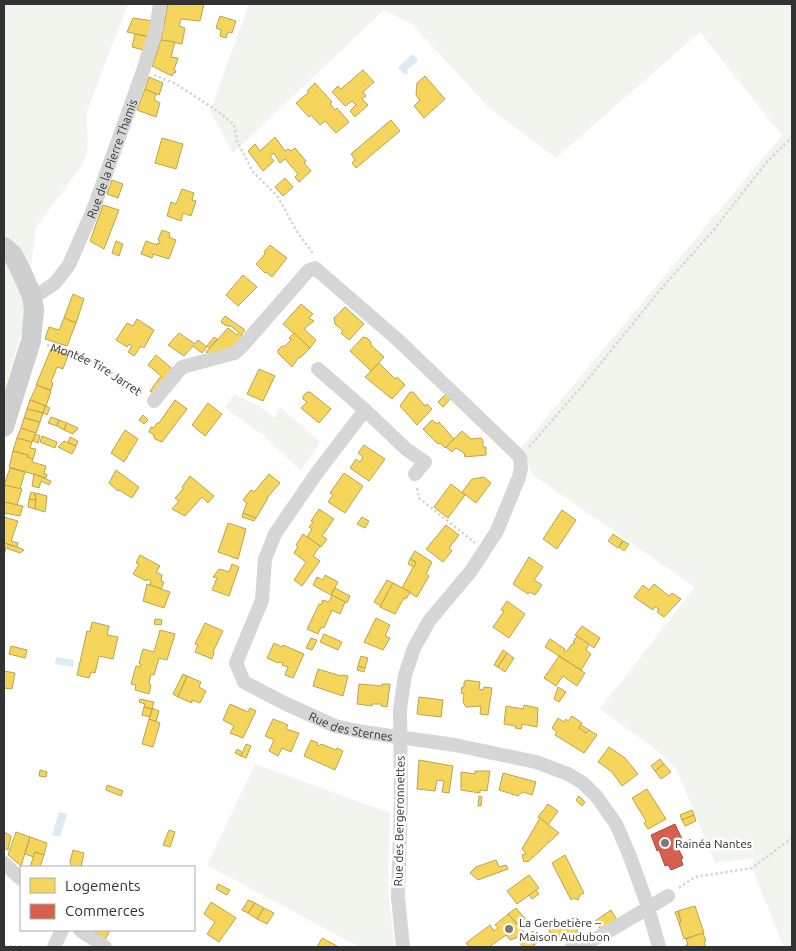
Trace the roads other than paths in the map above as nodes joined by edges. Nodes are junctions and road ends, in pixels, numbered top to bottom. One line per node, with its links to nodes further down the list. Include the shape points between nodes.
1 (160, 4): 3 (street, Rue de la Pierre Thamis, via 144,71 93,210 69,265 55,283)
2 (4, 247): 3 (main road, via 13,255)
3 (32, 296): 7 (main road, via 34,320 31,341)
4 (318, 369): 6 (street)
5 (154, 401): 8 (street, Montée Tire Jarret, via 182,367 235,353 308,270 315,268 399,341)
6 (365, 410): 9 (street, via 406,449 425,462); 10 (street, Rue des Sternes, via 276,534 265,559 262,600 236,663 244,682 284,703 335,726)
7 (4, 427)
8 (520, 457): 10 (street, Rue des Bergeronnettes, via 521,468 514,492 497,531 459,586 429,621 414,648 401,692)
9 (415, 474)
10 (400, 737): 14 (street, Rue des Sternes, via 536,762 583,783 616,824); 19 (street, Rue des Bergeronnettes, via 398,897)
11 (4, 863): 12 (street)
12 (20, 878)
13 (668, 896): 14 (street)
14 (648, 909): 20 (street, via 598,937); 21 (street, Rue des Sternes)
15 (62, 931): 17 (street)
16 (81, 931): 18 (street)
17 (54, 947)
18 (105, 947)
19 (403, 947)
20 (572, 947)
21 (659, 947)

